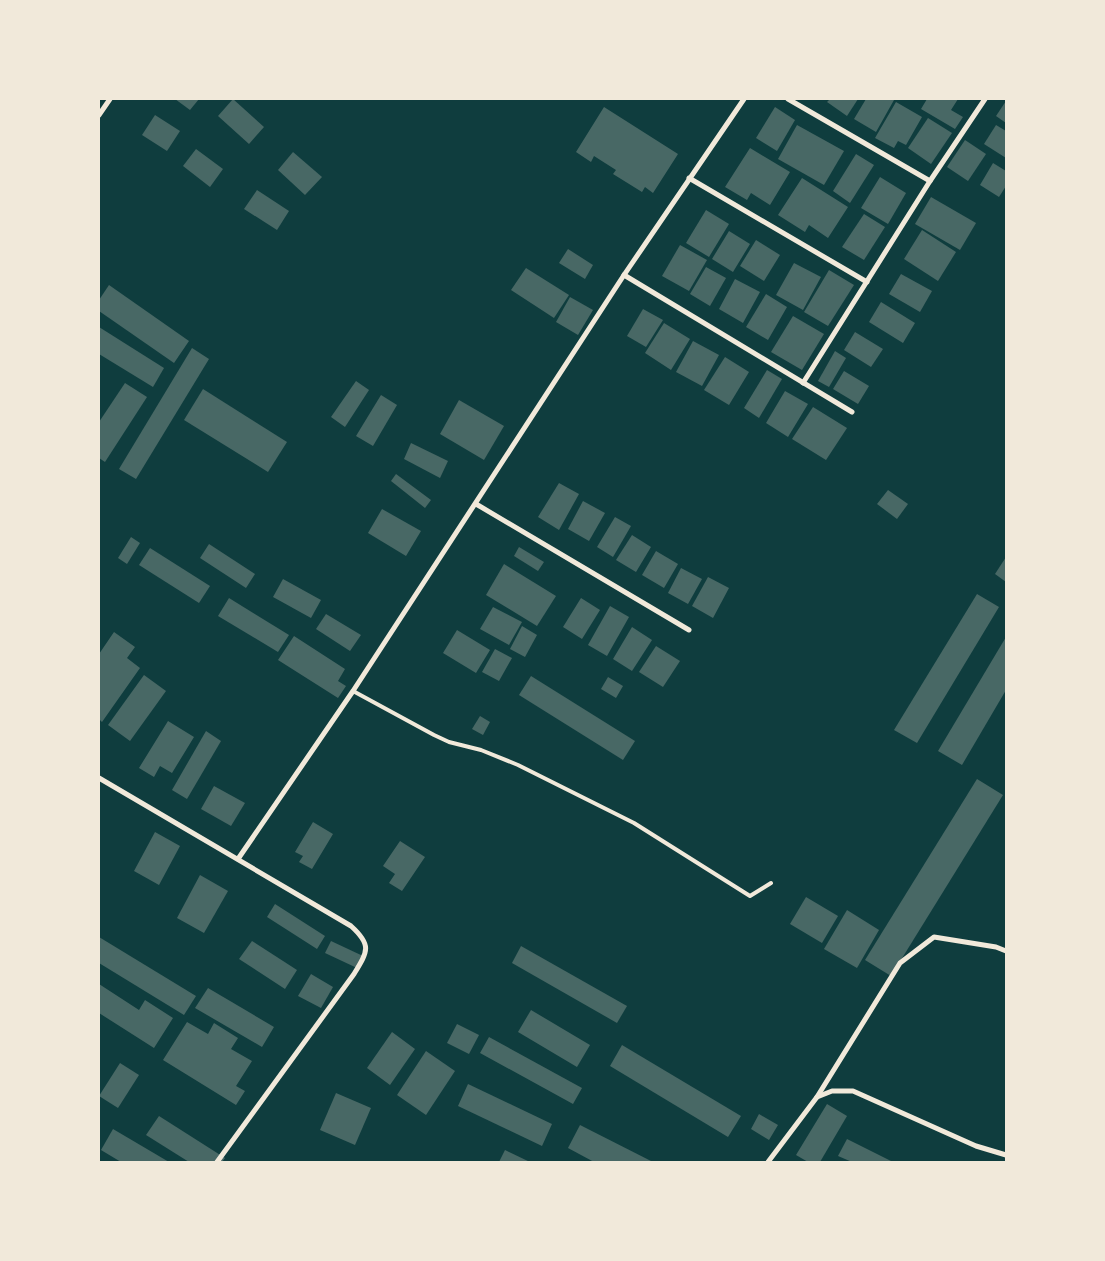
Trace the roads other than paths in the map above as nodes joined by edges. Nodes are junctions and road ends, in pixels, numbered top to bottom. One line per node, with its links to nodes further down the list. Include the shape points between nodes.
1 (110, 99): 5 (street)
2 (744, 99): 6 (street)
3 (788, 99): 7 (street)
4 (985, 99): 7 (street)
5 (99, 115)
6 (690, 178): 8 (street); 9 (street)
7 (930, 181): 9 (street)
8 (624, 276): 10 (street); 12 (street)
9 (867, 282): 10 (street)
10 (803, 383): 11 (street)
11 (852, 412)
12 (476, 504): 13 (street); 14 (street)
13 (689, 630)
14 (353, 691): 16 (street); 17 (lane, via 434,735 518,765 634,823 750,896)
15 (99, 778): 16 (street)
16 (238, 859): 21 (street, via 351,926 367,945 365,956 354,974)
17 (771, 883)
18 (1006, 951): 19 (street, via 934,937 913,952 900,963)
19 (817, 1097): 20 (street, via 832,1091 853,1091 976,1146); 22 (street)
20 (1006, 1155)
21 (217, 1162)
22 (768, 1162)

